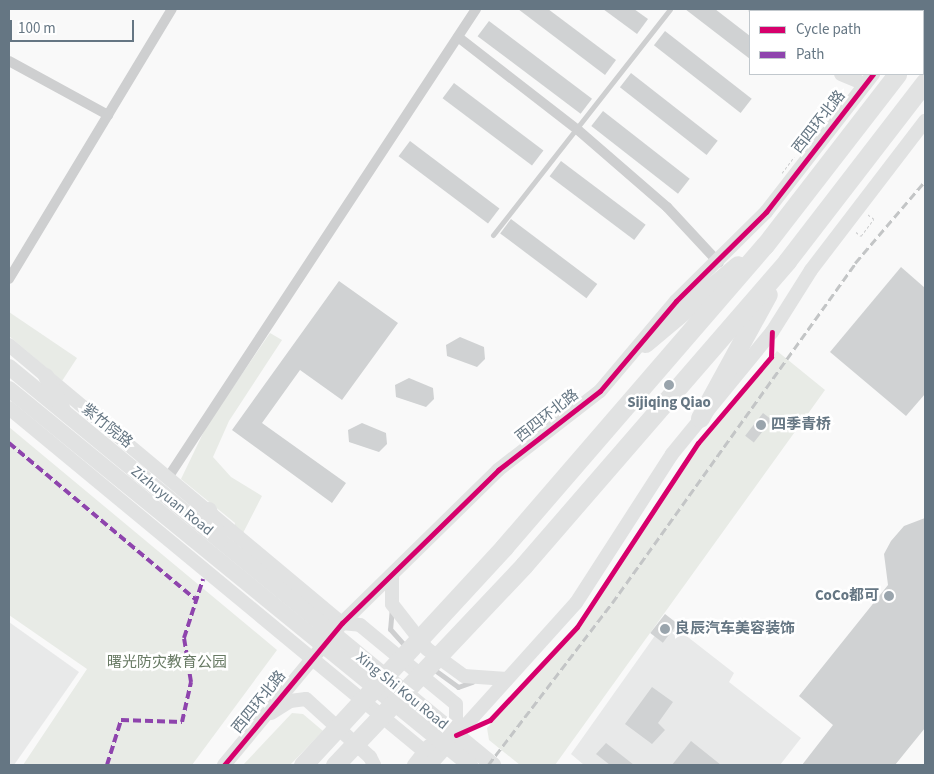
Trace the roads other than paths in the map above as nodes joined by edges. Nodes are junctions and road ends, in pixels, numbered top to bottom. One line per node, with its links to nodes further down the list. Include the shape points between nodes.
1 (172, 9): 10 (street)
2 (476, 9): 4 (street)
3 (670, 9): 12 (lane)
4 (458, 37): 12 (street); 26 (street)
5 (9, 61): 10 (street)
6 (849, 75): 8 (street)
7 (896, 75): 14 (highway)
8 (864, 77): 16 (street, 西四环北路, via 766,212)
9 (925, 82): 15 (highway)
10 (108, 114): 17 (street)
11 (923, 129): 25 (street, via 810,270 772,332)
12 (578, 130): 13 (lane); 16 (street, via 667,207)
13 (492, 235)
14 (765, 245): 18 (highway); 40 (highway, via 504,547)
15 (788, 261): 25 (highway); 41 (highway, via 524,565)
16 (718, 263): 18 (street, 西四环北路, via 676,301)
17 (9, 280)
18 (645, 343): 29 (street, 西四环北路, via 600,391 498,470)
19 (9, 345): 21 (street, 紫竹院路)
20 (9, 367): 24 (main road, Zizhuyuan Road)
21 (46, 376): 24 (main road); 26 (street, 紫竹院路)
22 (9, 389): 31 (main road, Zizhuyuan Road)
23 (9, 408): 31 (street)
24 (64, 412): 28 (main road, Zizhuyuan Road)
25 (700, 418): 34 (street, via 576,603 540,648)
26 (169, 476): 27 (street, 紫竹院路)
27 (209, 510): 28 (main road); 31 (street, 紫竹院路)
28 (220, 540): 31 (main road, Zizhuyuan Road)
29 (392, 577): 30 (street); 31 (street, 西四环北路)
30 (392, 604): 32 (lane, via 390,629); 35 (street, via 427,649 452,670)
31 (327, 640): 36 (street, 西四环北路); 37 (main road, Xing Shi Kou Road); 37 (street, via 360,624 456,704); 38 (street)
32 (417, 656)
33 (424, 661): 35 (lane, via 458,687)
34 (507, 679): 35 (street); 37 (street)
35 (476, 680)
36 (263, 717): 39 (street, 西四环北路); 42 (street, via 290,701 306,699 370,756)
37 (447, 740): 38 (street); 44 (main road, Xing Shi Kou Road); 45 (main road, Xing Shi Kou Road)
38 (428, 759): 43 (street)
39 (224, 765)
40 (302, 765)
41 (335, 765)
42 (374, 765)
43 (414, 765)
44 (470, 765)
45 (493, 765)

